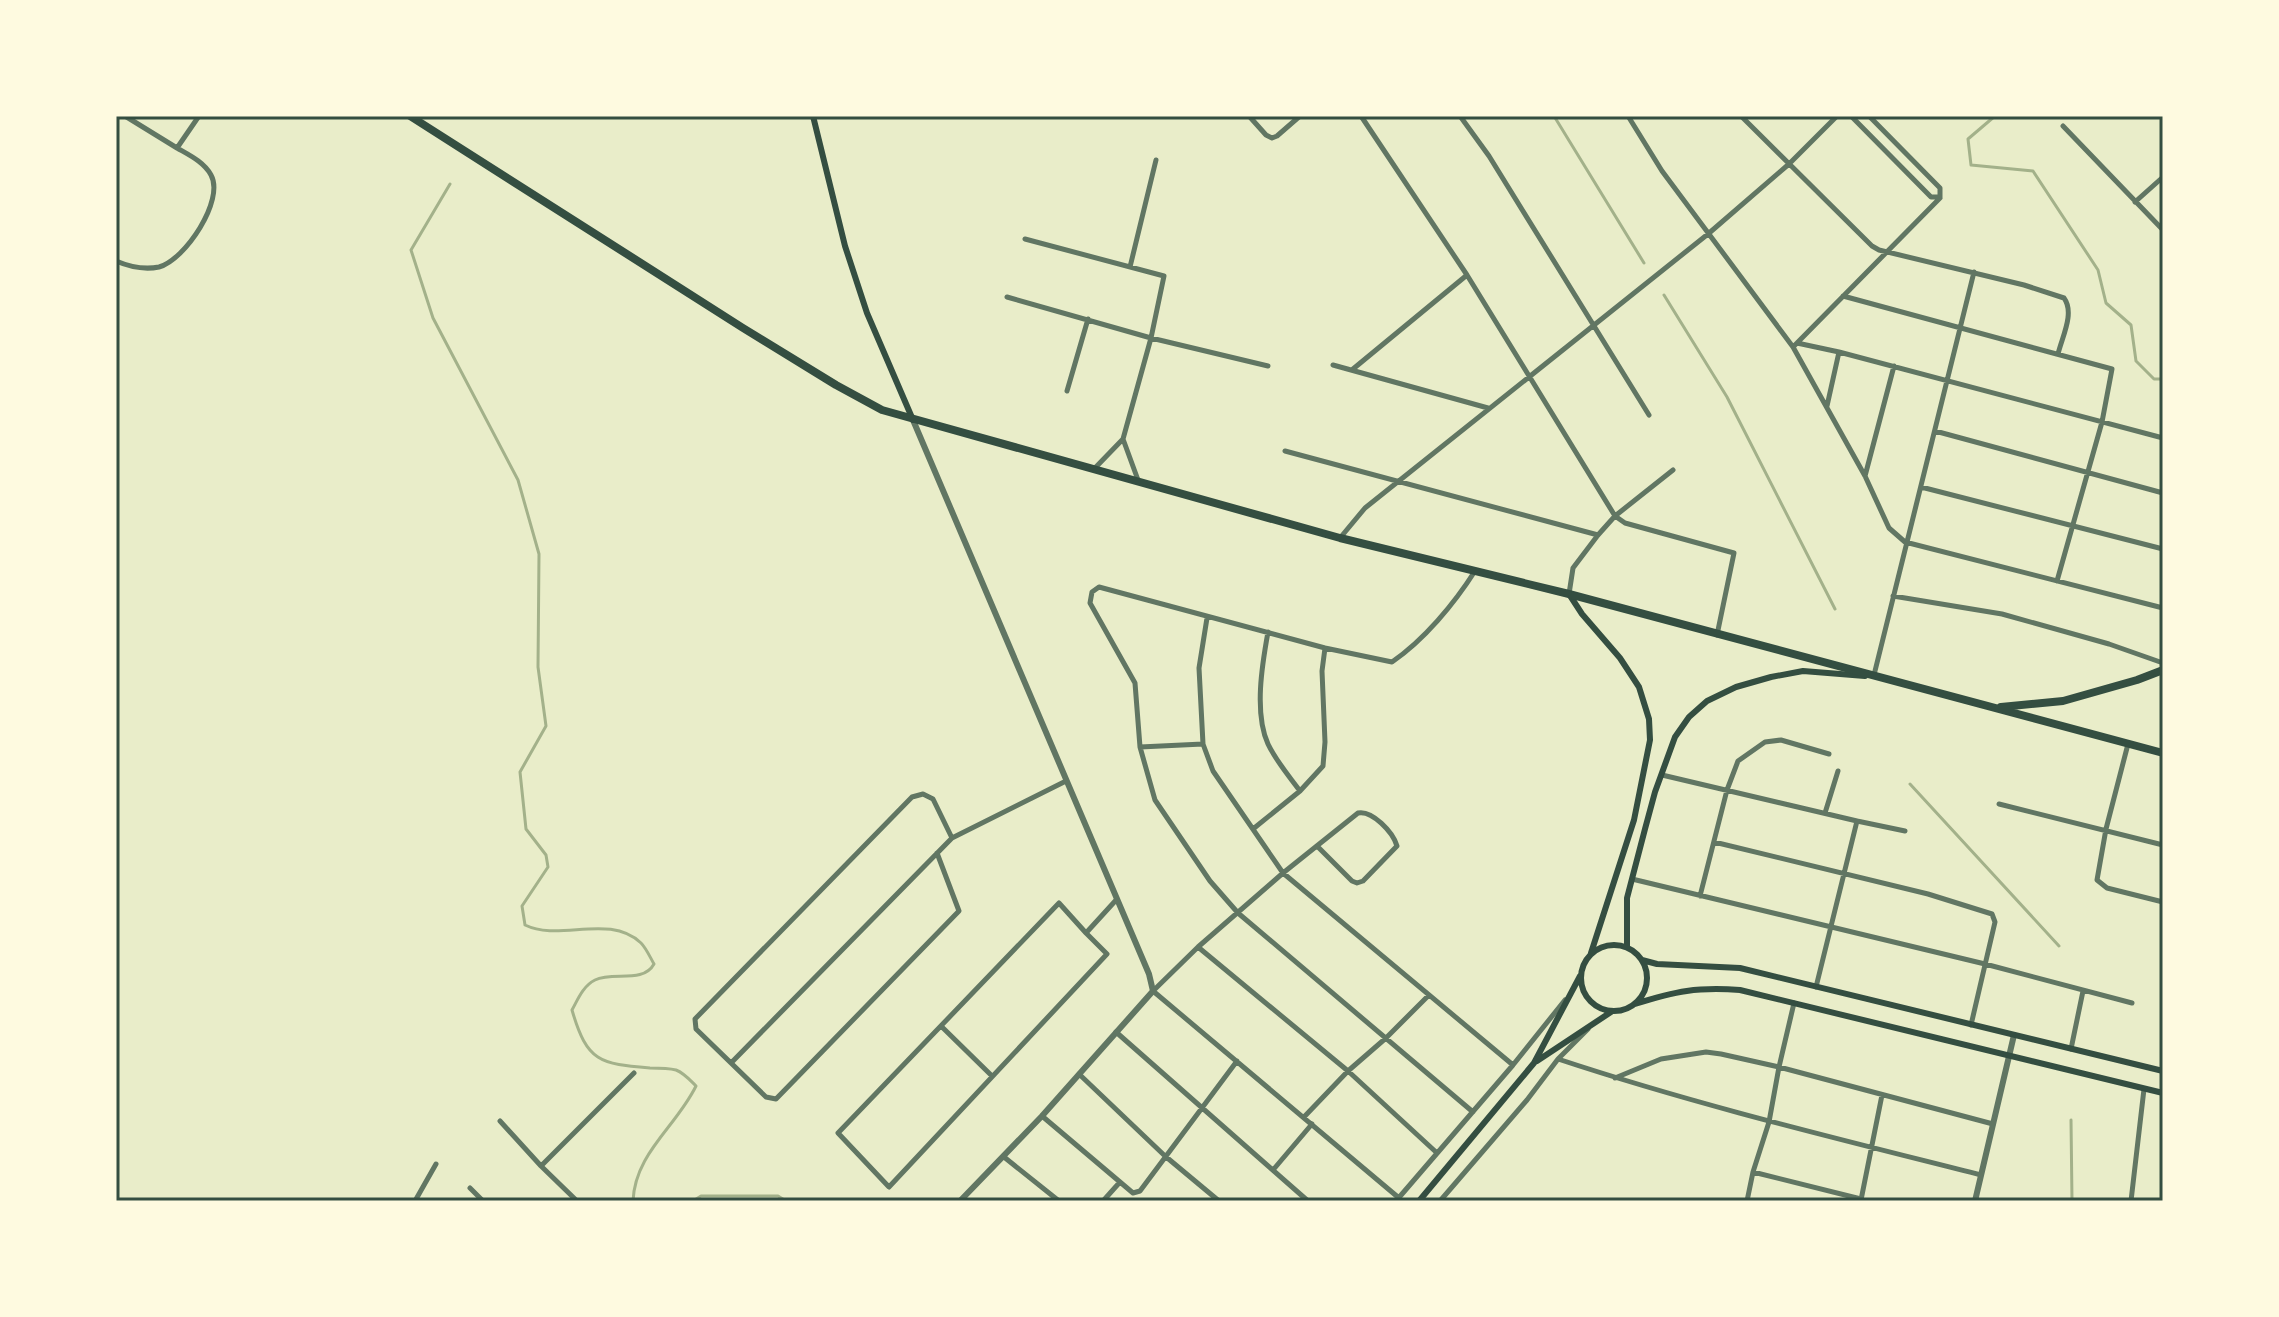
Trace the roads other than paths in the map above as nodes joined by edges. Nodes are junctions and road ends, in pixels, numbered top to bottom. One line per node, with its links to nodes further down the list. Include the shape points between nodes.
1 (125, 116): 15 (street)
2 (199, 116): 15 (street)
3 (410, 116): 48 (highway, via 836,385)
4 (813, 116): 48 (main road, via 867,313)
5 (1249, 116): 6 (street, via 1272,138)
6 (1300, 116)
7 (1361, 116): 28 (street)
8 (1460, 116): 32 (street)
9 (1628, 116): 22 (street)
10 (1741, 116): 17 (street)
11 (1837, 116): 17 (street)
12 (1851, 116): 19 (street, via 1931,197)
13 (1869, 116): 19 (street, via 1940,188)
14 (2063, 126): 20 (street)
15 (177, 148): 25 (street, via 212,176 215,191 204,221 188,246 159,267 133,268)
16 (1156, 160): 26 (street)
17 (1789, 164): 22 (street); 24 (street, via 1872,246)
18 (2163, 177): 20 (street)
19 (1940, 197): 24 (street)
20 (2135, 202): 21 (street)
21 (2163, 230)
22 (1708, 234): 32 (street); 35 (street)
23 (1025, 239): 26 (street)
24 (1887, 253): 27 (street); 29 (street)
25 (116, 261)
26 (1130, 267): 34 (street, via 1164,276)
27 (1974, 272): 33 (street); 37 (street, via 2067,302)
28 (1467, 275): 41 (street); 42 (street)
29 (1843, 296): 33 (street); 35 (street)
30 (1007, 297): 31 (street)
31 (1088, 319): 34 (street); 44 (street)
32 (1592, 326): 42 (street); 47 (street)
33 (1959, 329): 37 (street); 43 (street)
34 (1151, 338): 39 (street); 52 (street)
35 (1795, 345): 36 (street); 45 (street)
36 (1839, 352): 40 (street); 45 (street)
37 (2058, 354): 49 (street, via 2112,369)
38 (1333, 365): 41 (street)
39 (1268, 366)
40 (1894, 366): 43 (street); 57 (street)
41 (1353, 370): 46 (street)
42 (1528, 376): 46 (street); 62 (street)
43 (1947, 381): 49 (street); 50 (street)
44 (1067, 391)
45 (1827, 407): 57 (street)
46 (1489, 409): 59 (street)
47 (1649, 415)
48 (913, 420): 54 (highway); 88 (street)
49 (2102, 422): 51 (street); 56 (street)
50 (1935, 431): 56 (street); 60 (street)
51 (2163, 438)
52 (1123, 439): 54 (street); 58 (street)
53 (1285, 451): 59 (street)
54 (1094, 469): 58 (highway)
55 (1673, 470): 62 (street)
56 (2087, 472): 61 (street); 63 (street)
57 (1865, 476): 66 (street, via 1889,528)
58 (1138, 480): 65 (highway)
59 (1398, 482): 64 (street); 65 (street, via 1365,508)
60 (1921, 487): 63 (street); 66 (street)
61 (2163, 493)
62 (1615, 516): 64 (street); 75 (street, via 1734,553)
63 (2072, 526): 67 (street); 69 (street)
64 (1598, 535): 70 (street, via 1573,568)
65 (1340, 538): 68 (highway)
66 (1905, 542): 69 (street); 71 (street)
67 (2163, 549)
68 (1476, 570): 70 (highway); 76 (street, via 1459,597 1392,662)
69 (2057, 581): 72 (street)
70 (1569, 594): 75 (highway); 115 (main road, via 1639,687 1649,719 1650,740 1634,820)
71 (1893, 596): 77 (street, via 2002,614); 79 (street)
72 (2163, 608)
73 (1207, 617): 74 (street); 82 (street, via 1199,668); 83 (street, via 1099,587 1092,592 1090,603 1135,683)
74 (1268, 632): 76 (street); 91 (street, via 1260,675 1263,731)
75 (1717, 635): 79 (highway)
76 (1325, 648): 91 (street, via 1325,760)
77 (2163, 663)
78 (2163, 670): 80 (highway, via 2063,701)
79 (1873, 677): 80 (highway); 87 (main road, via 1803,671 1736,687 1689,717 1675,737)
80 (1992, 707): 81 (highway)
81 (2128, 743): 84 (highway); 97 (street)
82 (1203, 744): 83 (street); 96 (street, via 1213,771)
83 (1140, 747): 110 (street, via 1155,800)
84 (2163, 753)
85 (1829, 754): 90 (street, via 1781,740 1765,742 1738,761)
86 (1838, 771): 94 (street)
87 (1662, 775): 90 (street); 106 (main road)
88 (1066, 781): 99 (street); 108 (street)
89 (116, 789): 93 (street)
90 (1727, 790): 94 (street); 100 (street)
91 (1300, 791): 96 (street)
92 (1999, 804): 97 (street)
93 (116, 805)
94 (1825, 813): 95 (street)
95 (1857, 821): 98 (street); 105 (street)
96 (1253, 829): 104 (street)
97 (2106, 829): 101 (street); 109 (street, via 2097,880 2107,888)
98 (1905, 831)
99 (952, 838): 103 (street); 138 (street, via 933,799 923,794 912,797 695,1019 696,1029)
100 (1714, 842): 105 (street); 107 (street)
101 (2163, 845)
102 (1318, 847): 102 (street, via 1357,883 1397,846 1372,816 1361,811); 104 (street)
103 (937, 853): 138 (street); 138 (street, via 959,911 776,1099 766,1097)
104 (1283, 873): 110 (street); 122 (street)
105 (1843, 873): 111 (street); 117 (street, via 1992,914 1995,922)
106 (1632, 879): 107 (street); 114 (main road)
107 (1700, 896): 111 (street)
108 (1117, 899): 112 (street); 120 (street)
109 (2163, 902)
110 (1238, 913): 113 (street); 133 (street)
111 (1830, 928): 117 (street); 119 (street)
112 (1086, 933): 129 (street, via 1059,903); 146 (street, via 1107,954)
113 (1198, 947): 120 (street); 142 (street)
114 (1627, 947): 115 (main road, via 1611,944); 116 (main road)
115 (1591, 953): 118 (main road)
116 (1642, 960): 119 (main road, via 1740,968); 126 (main road, via 1646,986)
117 (1985, 964): 121 (street); 128 (street)
118 (1580, 976): 123 (main road); 127 (main road, via 1591,1003)
119 (1816, 987): 128 (main road)
120 (1153, 991): 131 (street); 137 (street)
121 (2083, 991): 125 (street); 134 (street)
122 (1429, 995): 133 (street); 140 (street)
123 (1569, 996): 139 (main road); 140 (street)
124 (1794, 1003): 126 (main road, via 1706,988); 135 (main road); 141 (street)
125 (2132, 1003)
126 (1635, 1004): 127 (main road)
127 (1612, 1011): 130 (main road)
128 (1971, 1025): 132 (main road)
129 (941, 1026): 146 (street); 146 (street, via 838,1133 889,1187)
130 (1591, 1026): 136 (street); 139 (main road)
131 (1116, 1032): 145 (street); 151 (street)
132 (2014, 1035): 134 (main road); 135 (street)
133 (1386, 1038): 142 (street); 152 (street)
134 (2071, 1049): 143 (main road)
135 (2010, 1056): 148 (main road); 158 (street)
136 (1558, 1059): 147 (street); 185 (street)
137 (1237, 1061): 151 (street); 154 (street)
138 (732, 1062)
139 (1534, 1063): 184 (main road)
140 (1513, 1065): 152 (street)
141 (1779, 1067): 147 (street, via 1706,1052 1661,1059); 150 (street); 156 (street)
142 (1348, 1071): 154 (street); 160 (street)
143 (2163, 1071)
144 (634, 1073): 164 (street)
145 (1078, 1073): 153 (street); 161 (street)
146 (992, 1076)
147 (1614, 1078): 156 (street)
148 (2144, 1089): 149 (main road); 189 (street)
149 (2163, 1093)
150 (1882, 1095): 158 (street); 159 (street)
151 (1200, 1108): 161 (street); 165 (street)
152 (1473, 1112): 160 (street)
153 (1042, 1116): 162 (street); 168 (street)
154 (1304, 1117): 157 (street)
155 (500, 1121): 164 (street)
156 (1769, 1122): 159 (street); 166 (street)
157 (1312, 1124): 165 (street); 171 (street)
158 (1993, 1124): 167 (street)
159 (1872, 1148): 167 (street); 172 (street)
160 (1437, 1153): 171 (street)
161 (1165, 1156): 168 (street, via 1137,1192); 182 (street)
162 (1004, 1157): 170 (street); 180 (street)
163 (436, 1164): 173 (street)
164 (541, 1166): 175 (street)
165 (1273, 1170): 183 (street)
166 (1753, 1172): 172 (street); 186 (street)
167 (1981, 1175): 188 (street)
168 (1120, 1182): 181 (street)
169 (470, 1188): 174 (street)
170 (967, 1194): 178 (street); 179 (street)
171 (1397, 1200)
172 (1861, 1200): 187 (street)
173 (415, 1201)
174 (483, 1201)
175 (577, 1201)
176 (755, 1201): 177 (street)
177 (769, 1201)
178 (960, 1201)
179 (975, 1201)
180 (1059, 1201)
181 (1103, 1201)
182 (1219, 1201)
183 (1308, 1201)
184 (1419, 1201)
185 (1440, 1201)
186 (1747, 1201)
187 (1869, 1201)
188 (1975, 1201)
189 (2131, 1201)

